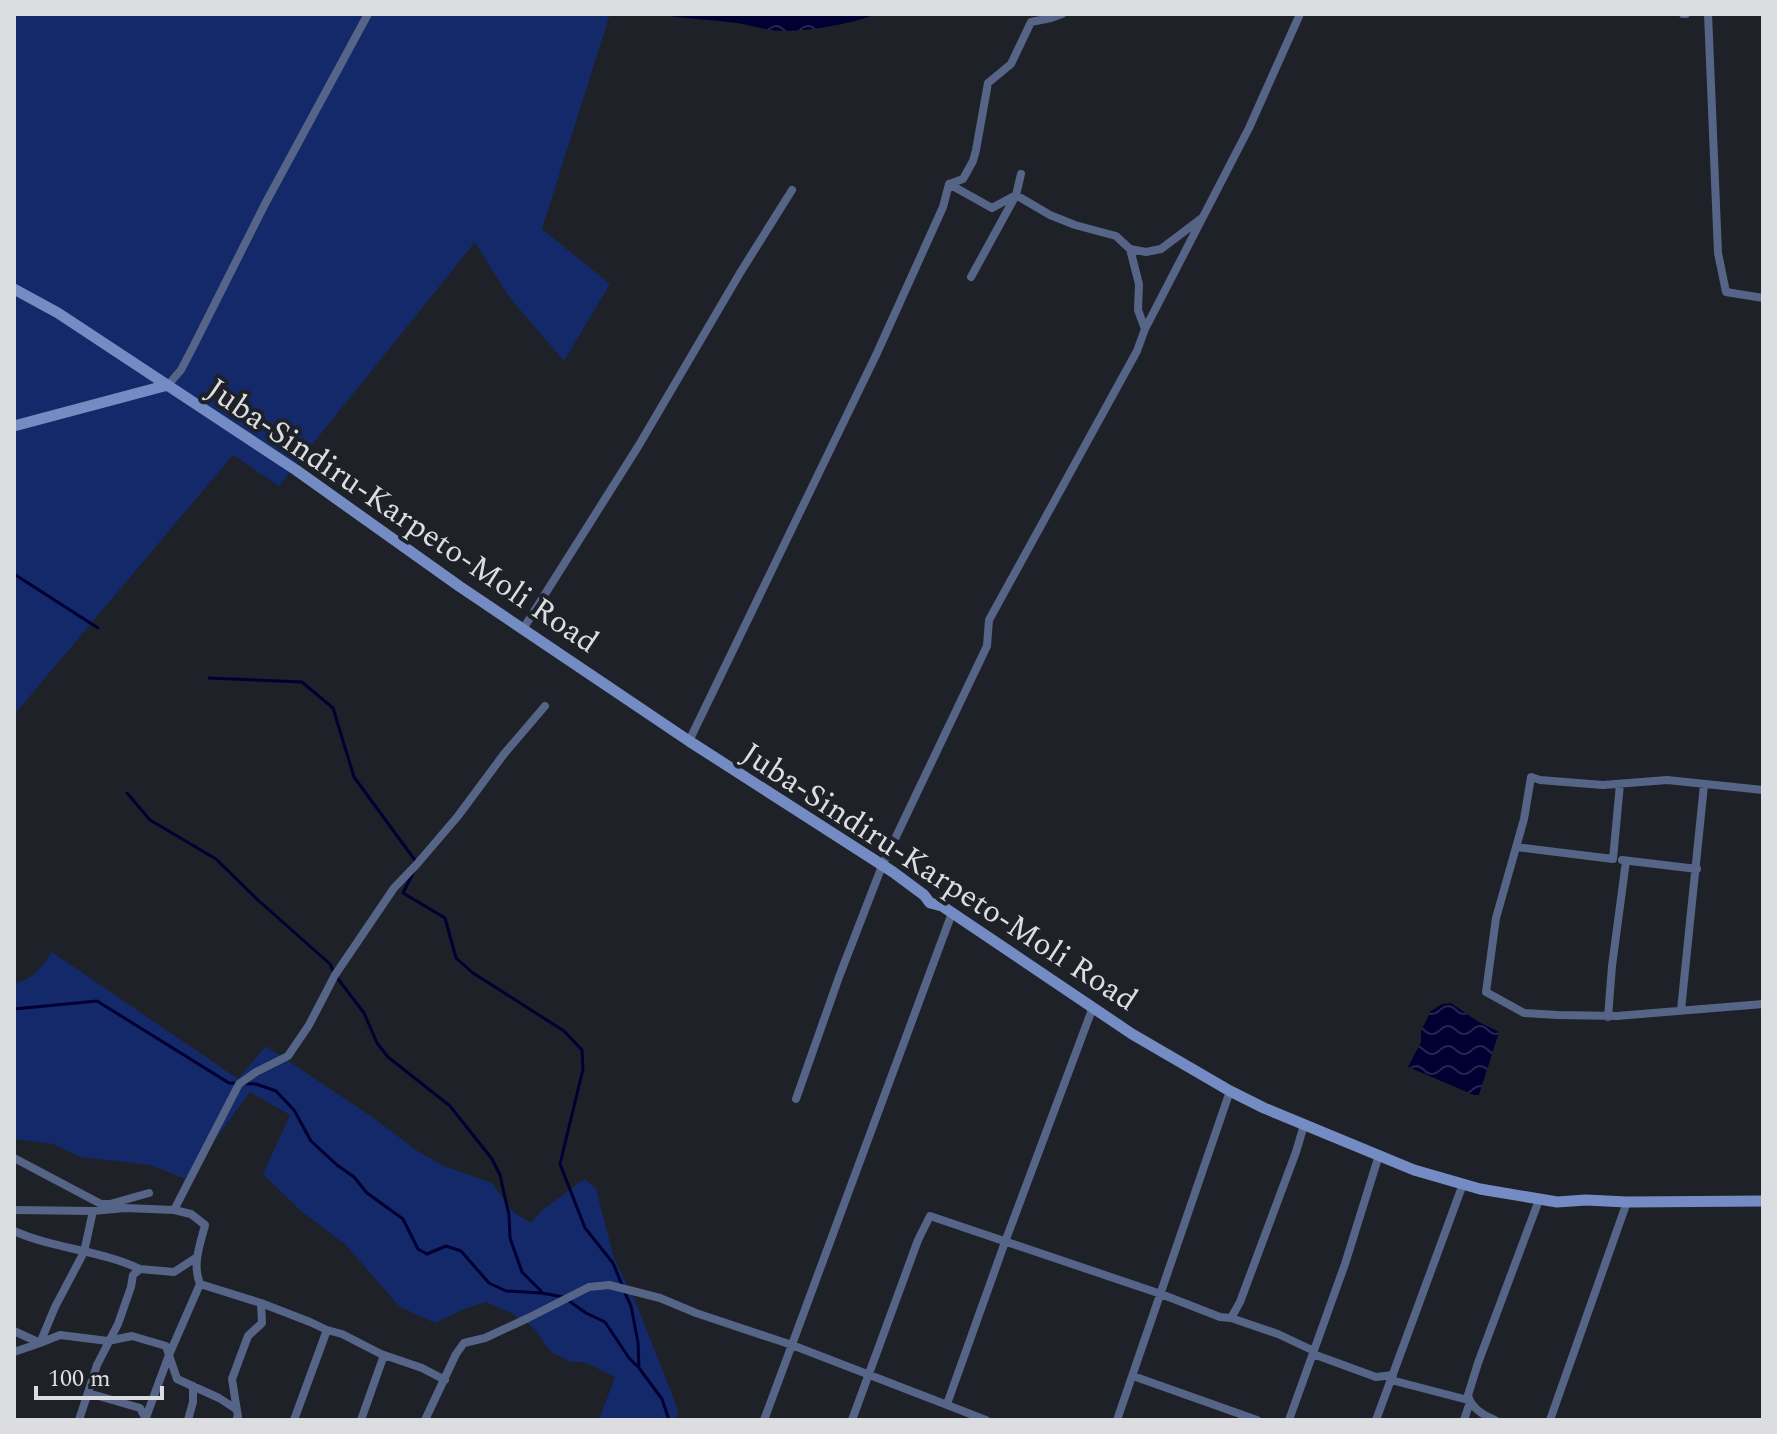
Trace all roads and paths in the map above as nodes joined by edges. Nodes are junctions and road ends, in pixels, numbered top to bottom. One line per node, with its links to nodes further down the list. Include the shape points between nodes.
1 (368, 14): 15 (street, via 181,370)
2 (1062, 14): 6 (street, via 1031,22 1011,64 989,80 973,161 963,179)
3 (1300, 14): 9 (street)
4 (1708, 14): 13 (street, via 1718,237 1726,292)
5 (1021, 174): 8 (street)
6 (949, 184): 8 (street, via 992,208); 19 (street, via 877,353)
7 (792, 190): 17 (street)
8 (1016, 195): 10 (street, via 1050,215 1116,236); 11 (street)
9 (1202, 218): 10 (street, via 1161,249); 14 (street)
10 (1130, 249): 14 (street)
11 (971, 277)
12 (14, 289): 15 (main road, Juba-Sindiru-Karpeto-Moli Road)
13 (1763, 298)
14 (1145, 329): 26 (street, via 989,620 987,646)
15 (168, 385): 16 (main road); 17 (main road, Juba-Sindiru-Karpeto-Moli Road)
16 (14, 426)
17 (523, 629): 19 (main road, Juba-Sindiru-Karpeto-Moli Road)
18 (545, 706): 44 (street, via 394,888 288,1056 239,1084)
19 (689, 741): 26 (main road, Juba-Sindiru-Karpeto-Moli Road)
20 (1620, 784): 21 (street, via 1667,780); 23 (street, via 1531,777); 24 (street)
21 (1704, 785): 22 (street); 27 (street)
22 (1763, 790)
23 (1516, 847): 24 (street); 32 (street, via 1496,918 1486,992 1524,1013)
24 (1613, 859): 25 (street)
25 (1626, 861): 27 (street); 32 (street)
26 (882, 866): 28 (main road, Juba-Sindiru-Karpeto-Moli Road); 34 (street)
27 (1697, 869): 31 (street)
28 (952, 913): 30 (main road, Juba-Sindiru-Karpeto-Moli Road); 59 (street)
29 (1763, 1004): 31 (street)
30 (1093, 1007): 33 (main road, Juba-Sindiru-Karpeto-Moli Road); 47 (street)
31 (1681, 1010): 32 (street)
32 (1608, 1017)
33 (1230, 1091): 35 (main road, Juba-Sindiru-Karpeto-Moli Road); 52 (street)
34 (796, 1099)
35 (1304, 1125): 36 (main road, Juba-Sindiru-Karpeto-Moli Road); 54 (street)
36 (1379, 1155): 38 (main road, Juba-Sindiru-Karpeto-Moli Road); 61 (street)
37 (14, 1158): 39 (street, via 101,1204)
38 (1463, 1184): 40 (main road, Juba-Sindiru-Karpeto-Moli Road); 66 (street)
39 (149, 1193)
40 (1539, 1200): 42 (main road, Juba-Sindiru-Karpeto-Moli Road); 70 (street, via 1468,1391)
41 (1763, 1201): 42 (main road, Juba-Sindiru-Karpeto-Moli Road)
42 (1627, 1202): 88 (street)
43 (14, 1210): 45 (street)
44 (174, 1210): 45 (street); 49 (street, via 205,1225)
45 (93, 1211): 48 (street)
46 (14, 1231): 48 (street)
47 (1005, 1242): 52 (street); 64 (street, via 930,1216); 71 (street)
48 (84, 1252): 50 (street); 58 (street)
49 (197, 1257): 50 (street, via 174,1272); 51 (street)
50 (140, 1269): 57 (street)
51 (200, 1284): 53 (street); 62 (street)
52 (1161, 1294): 54 (street); 65 (street)
53 (261, 1303): 55 (street); 72 (street, via 262,1323 248,1336 232,1379)
54 (1231, 1318): 61 (street)
55 (327, 1330): 63 (street); 76 (street)
56 (14, 1331): 58 (street)
57 (108, 1341): 58 (street, via 60,1335); 62 (street, via 132,1336 166,1346); 69 (street)
58 (40, 1343): 60 (street)
59 (792, 1345): 64 (street); 67 (street, via 655,1297 609,1285 589,1287 485,1338 464,1343); 79 (street)
60 (14, 1352)
61 (1314, 1352): 66 (street, via 1364,1374); 84 (street)
62 (169, 1355): 68 (street, via 177,1379); 74 (street)
63 (384, 1355): 67 (street); 77 (street)
64 (869, 1374): 71 (street); 80 (street)
65 (1133, 1376): 82 (street); 83 (street)
66 (1392, 1377): 70 (street); 85 (street)
67 (445, 1380): 78 (street)
68 (193, 1386): 72 (street, via 219,1398); 75 (street)
69 (88, 1393): 73 (street); 74 (street, via 140,1408)
70 (1469, 1401): 86 (street); 87 (street)
71 (947, 1404): 81 (street)
72 (237, 1416)
73 (79, 1420)
74 (146, 1420)
75 (188, 1420)
76 (294, 1420)
77 (361, 1420)
78 (425, 1420)
79 (764, 1420)
80 (852, 1420)
81 (986, 1420)
82 (1117, 1420)
83 (1257, 1420)
84 (1289, 1420)
85 (1376, 1420)
86 (1464, 1420)
87 (1495, 1420)
88 (1550, 1420)

